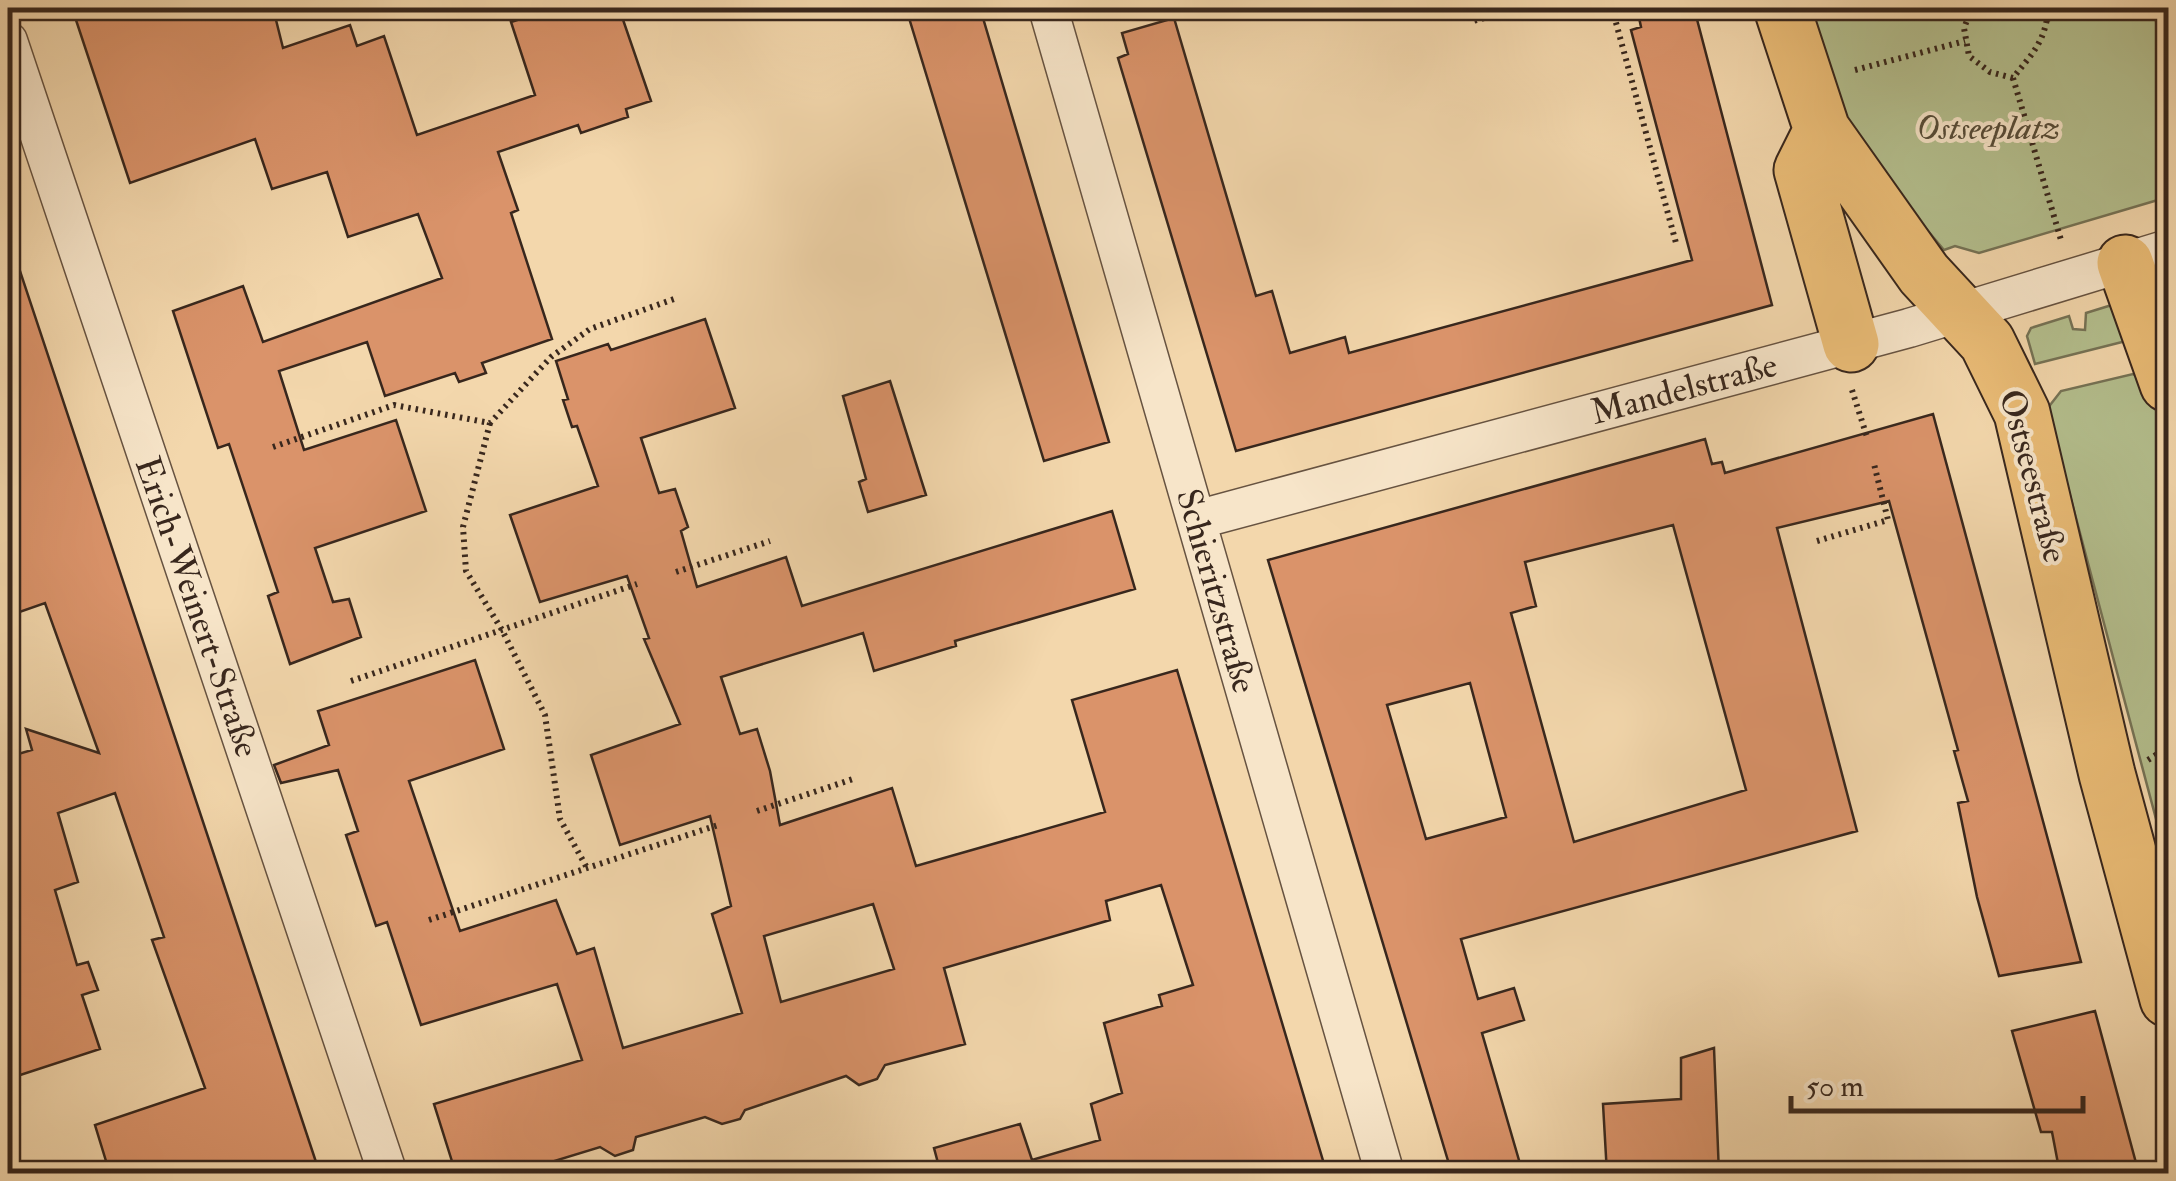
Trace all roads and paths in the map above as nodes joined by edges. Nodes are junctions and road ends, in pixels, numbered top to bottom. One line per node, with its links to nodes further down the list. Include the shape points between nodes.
1 (1048, 8): 27 (street, Schieritzstraße)
2 (1469, 8): 3 (path, via 1473,21)
3 (1524, 8)
4 (1612, 8): 17 (path)
5 (1782, 8): 15 (main road, Ostseestraße)
6 (1972, 8): 11 (path)
7 (2034, 8): 9 (path)
8 (2084, 8): 9 (path)
9 (2047, 19): 13 (path, via 2038,49)
10 (8, 41): 14 (street, Erich-Weinert-Straße)
11 (1965, 41): 12 (path); 13 (path, via 1980,66)
12 (1855, 70)
13 (2013, 78): 16 (path)
14 (19, 111): 42 (street, Erich-Weinert-Straße)
15 (1822, 130): 20 (main road, Ostseestraße, via 1924,274); 21 (main road, via 1802,170)
16 (2061, 240)
17 (1676, 243)
18 (2147, 256): 20 (street, Mandelstraße); 22 (main road)
19 (674, 299): 23 (path, via 590,329 551,357)
20 (1963, 313): 21 (street, Mandelstraße); 41 (main road, Ostseestraße, via 1987,342 2022,413)
21 (1851, 367): 24 (path); 27 (street, Mandelstraße)
22 (2168, 384)
23 (490, 424): 25 (path, via 394,405); 32 (path, via 463,527 466,571)
24 (1866, 438)
25 (273, 447)
26 (1874, 464): 29 (path, via 1888,520)
27 (1196, 520): 43 (street, Schieritzstraße)
28 (770, 541): 30 (path)
29 (1817, 541)
30 (676, 572)
31 (638, 584): 32 (path)
32 (502, 630): 33 (path); 39 (path, via 545,715 560,819)
33 (351, 681)
34 (2168, 747): 35 (path)
35 (2143, 763)
36 (856, 778): 37 (path)
37 (757, 811)
38 (718, 825): 39 (path)
39 (587, 868): 40 (path)
40 (429, 920)
41 (2168, 999)
42 (388, 1174)
43 (1385, 1174)

